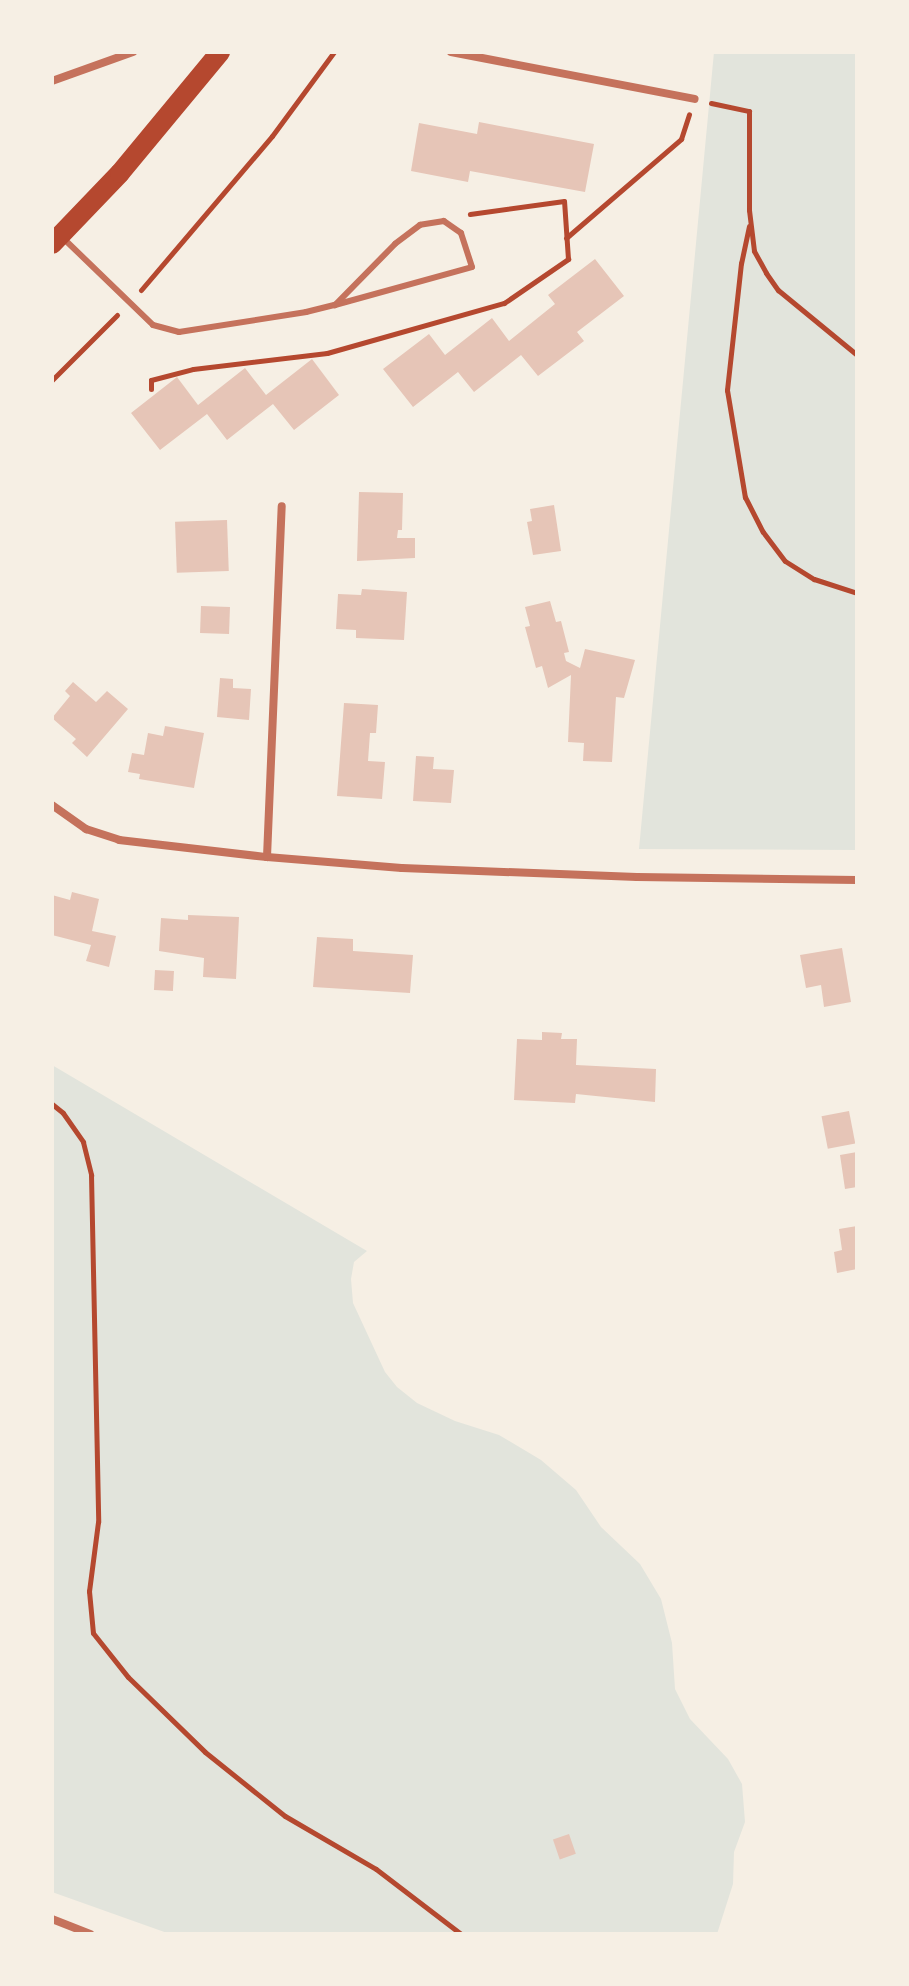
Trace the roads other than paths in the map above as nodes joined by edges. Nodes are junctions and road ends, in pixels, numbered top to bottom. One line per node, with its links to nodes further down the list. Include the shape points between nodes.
1 (133, 52): 4 (street)
2 (220, 52): 6 (main road, via 120,173)
3 (451, 52): 5 (street)
4 (52, 81)
5 (694, 99)
6 (56, 240): 7 (lane, via 153,325 179,332)
7 (335, 305): 7 (lane, via 472,267 461,233 444,221 420,225)
8 (282, 506): 10 (street)
9 (52, 805): 10 (street, via 86,829 119,840)
10 (267, 857): 11 (street, via 402,868)
11 (857, 880)
12 (52, 1919): 13 (street)
13 (90, 1934)

